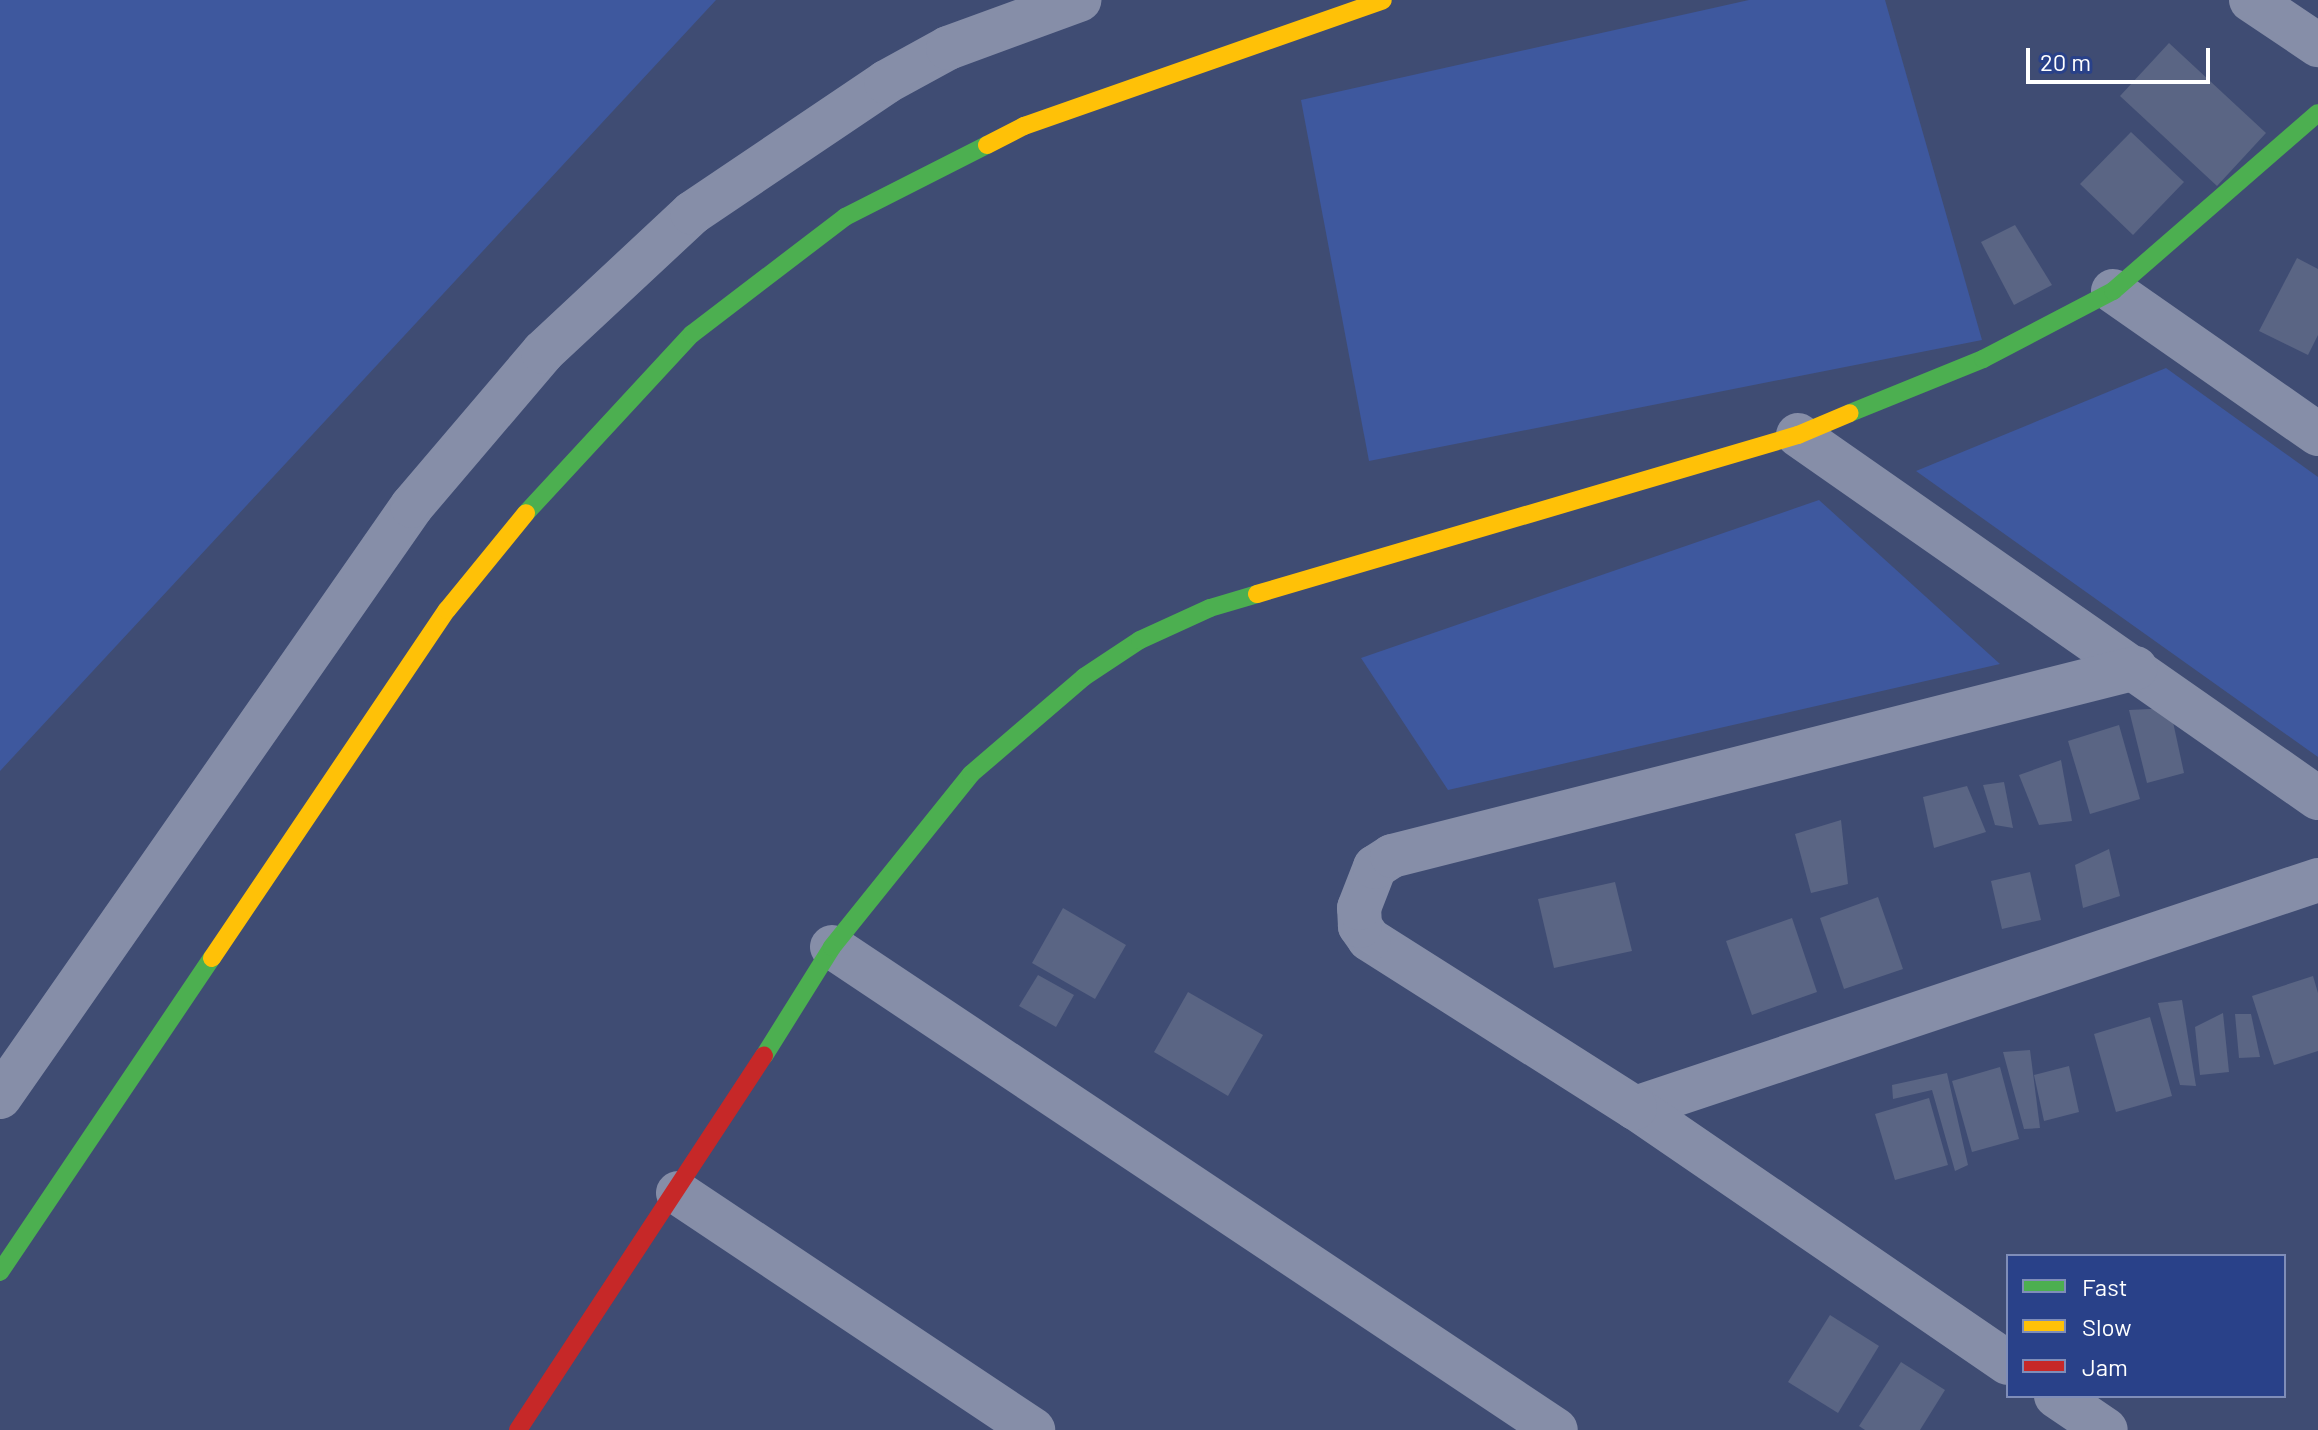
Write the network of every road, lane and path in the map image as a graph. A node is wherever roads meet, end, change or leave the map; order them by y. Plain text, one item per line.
1 (1079, 0) edge
2 (1383, 0) edge
3 (2251, 0) edge
4 (2304, 25) edge
5 (2318, 113) edge
6 (2113, 291) junction
7 (2318, 434) edge
8 (1798, 435) junction
9 (2136, 668) junction
10 (2318, 798) edge
11 (2318, 880) edge
12 (832, 947) junction
13 (0, 1097) edge
14 (1635, 1108) junction
15 (678, 1193) junction
16 (0, 1272) edge
17 (2006, 1362) edge
18 (2059, 1398) edge
19 (518, 1430) edge
20 (1033, 1430) edge
21 (1556, 1430) edge
22 (2106, 1430) edge

1 - 13 street
2 - 16 street
3 - 4 street
5 - 6 street
6 - 7 street
6 - 8 street
8 - 9 street
8 - 12 street
9 - 10 street
9 - 14 street
11 - 14 street
12 - 15 street
12 - 21 street
14 - 17 street
15 - 19 street
15 - 20 street
18 - 22 street

